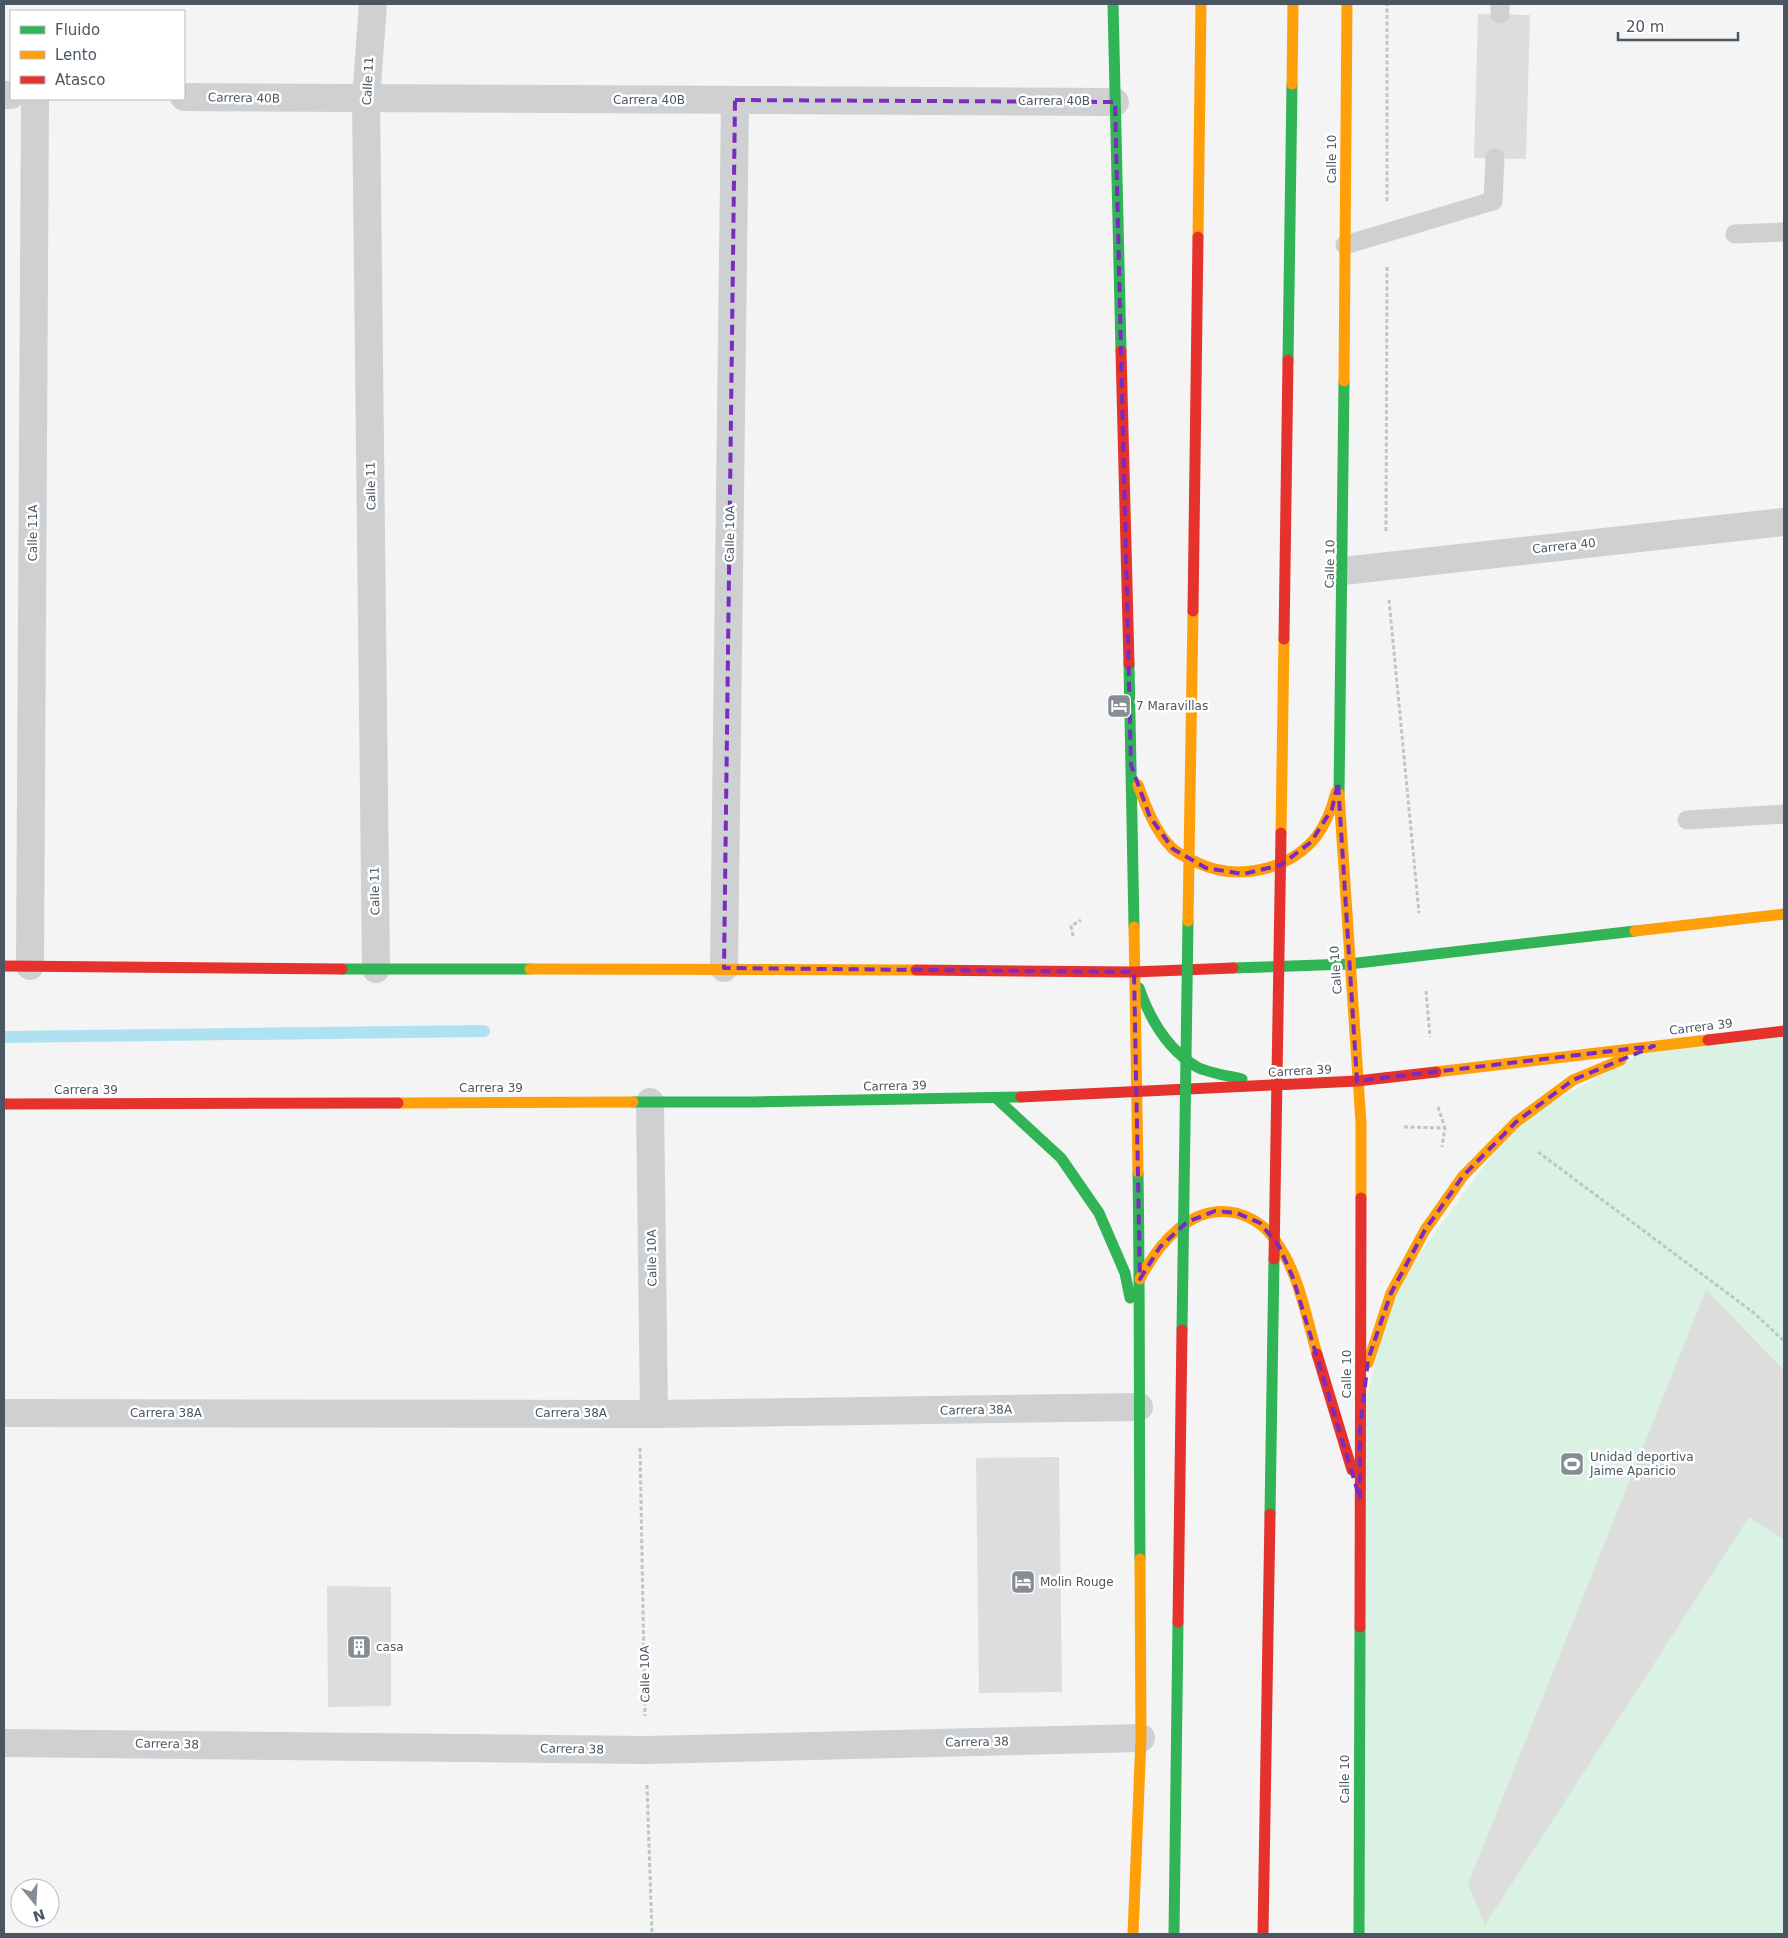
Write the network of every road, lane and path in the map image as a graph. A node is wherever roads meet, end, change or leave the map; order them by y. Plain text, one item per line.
1 (373, 4) edge
2 (1113, 4) edge
3 (1201, 4) edge
4 (1293, 4) edge
5 (1347, 4) edge
6 (1387, 4) edge
7 (185, 97) edge
8 (366, 99) junction
9 (35, 100) edge
10 (735, 100) junction
11 (1115, 102) junction
12 (1495, 158) dead end
13 (1387, 232) junction
14 (1784, 232) edge
15 (1735, 234) dead end
16 (1345, 245) junction
17 (1784, 522) edge
18 (1385, 566) junction
19 (1344, 571) junction
20 (1131, 765) junction
21 (1338, 782) junction
22 (1784, 814) edge
23 (1687, 820) dead end
24 (1419, 913) dead end
25 (1784, 914) edge
26 (1081, 920) dead end
27 (1074, 938) dead end
28 (1349, 964) junction
29 (17, 966) edge
30 (724, 968) junction
31 (376, 969) junction
32 (1134, 972) junction
33 (1426, 986) dead end
34 (1784, 1031) edge
35 (1430, 1040) dead end
36 (1654, 1046) junction
37 (1357, 1081) junction
38 (1271, 1086) junction
39 (1136, 1092) junction
40 (996, 1098) junction
41 (650, 1102) junction
42 (4, 1104) edge
43 (1437, 1105) dead end
44 (1404, 1127) dead end
45 (1445, 1128) junction
46 (1538, 1152) dead end
47 (1441, 1155) dead end
48 (1140, 1279) junction
49 (1138, 1336) junction
50 (1784, 1341) edge
51 (1139, 1408) junction
52 (4, 1413) edge
53 (647, 1414) junction
54 (1360, 1429) junction
55 (1360, 1499) junction
56 (1141, 1738) junction
57 (4, 1742) edge
58 (646, 1750) junction
59 (652, 1934) edge
60 (1133, 1934) edge
61 (1174, 1934) edge
62 (1263, 1934) edge
63 (1359, 1934) edge

1 - 8 street, Calle 11
2 - 11 main road
3 - 61 main road, bridge
4 - 62 main road, bridge
5 - 16 main road, Calle 10
6 - 13 path
7 - 8 street, Carrera 40B
8 - 10 street, Carrera 40B
8 - 31 street, Calle 11
9 - 29 street, Calle 11A
10 - 11 street, Carrera 40B
10 - 30 street, Calle 10A
11 - 20 main road
12 - 13 lane
13 - 16 lane
13 - 18 path
14 - 15 lane
16 - 19 main road, Calle 10
17 - 18 street, Carrera 40
18 - 19 street, Carrera 40
18 - 24 path
19 - 21 main road, Calle 10
20 - 21 main road
20 - 32 main road
21 - 28 main road, Calle 10
22 - 23 lane
25 - 28 main road
26 - 27 path
28 - 32 main road
28 - 37 main road, Calle 10
29 - 31 main road
30 - 31 main road
30 - 32 main road
32 - 38 main road
32 - 39 main road
33 - 35 path
34 - 36 main road, Carrera 39
36 - 37 main road, Carrera 39
36 - 54 main road
37 - 38 main road, Carrera 39
37 - 54 main road, Calle 10
38 - 39 main road, Carrera 39
39 - 40 main road, Carrera 39
39 - 48 main road
40 - 41 main road, Carrera 39
40 - 49 main road
41 - 42 main road, Carrera 39
41 - 53 street, Calle 10A
43 - 45 path
44 - 45 path
45 - 47 path
46 - 50 path
48 - 49 main road
48 - 55 main road
49 - 51 main road
51 - 53 street, Carrera 38A
51 - 56 main road
52 - 53 street, Carrera 38A
53 - 58 path, Calle 10A
54 - 55 main road, Calle 10
55 - 63 main road, Calle 10
56 - 58 street, Carrera 38
56 - 60 main road
57 - 58 street, Carrera 38
58 - 59 path, Calle 10A

